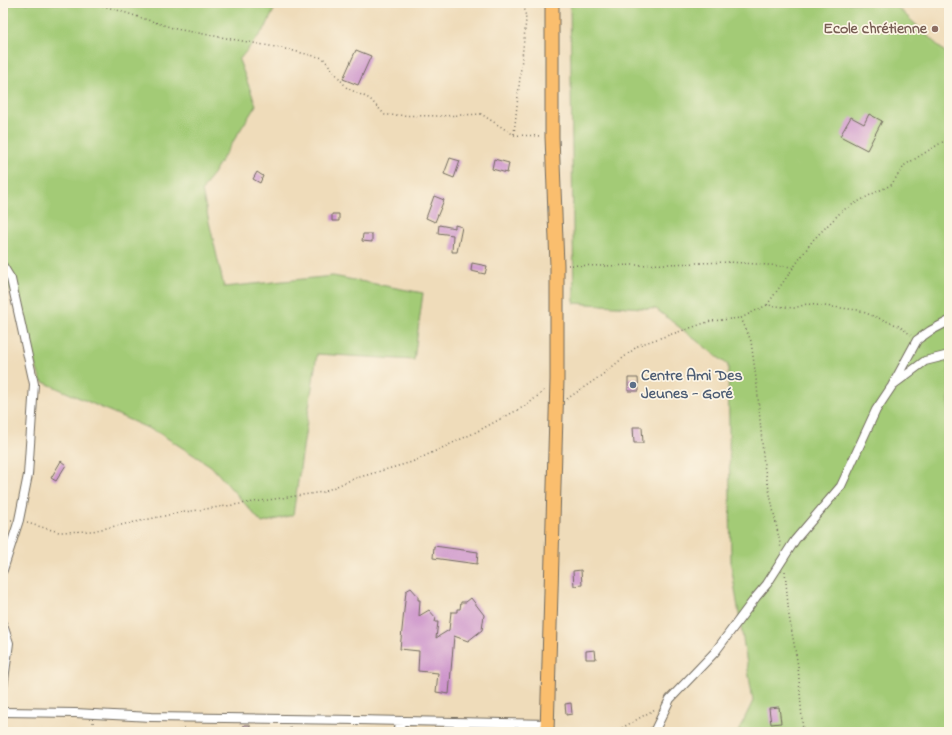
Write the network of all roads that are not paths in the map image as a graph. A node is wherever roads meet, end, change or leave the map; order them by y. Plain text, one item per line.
1 (552, 3) edge
2 (3, 266) edge
3 (949, 321) edge
4 (949, 355) edge
5 (892, 386) junction
6 (3, 570) edge
7 (3, 626) edge
8 (3, 687) edge
9 (3, 712) edge
10 (402, 720) junction
11 (548, 728) edge
12 (397, 732) edge
13 (654, 732) edge

1 - 11 main road
2 - 6 street
3 - 5 street
4 - 5 street
5 - 13 street
7 - 8 street
9 - 10 street
10 - 11 street
10 - 12 street

